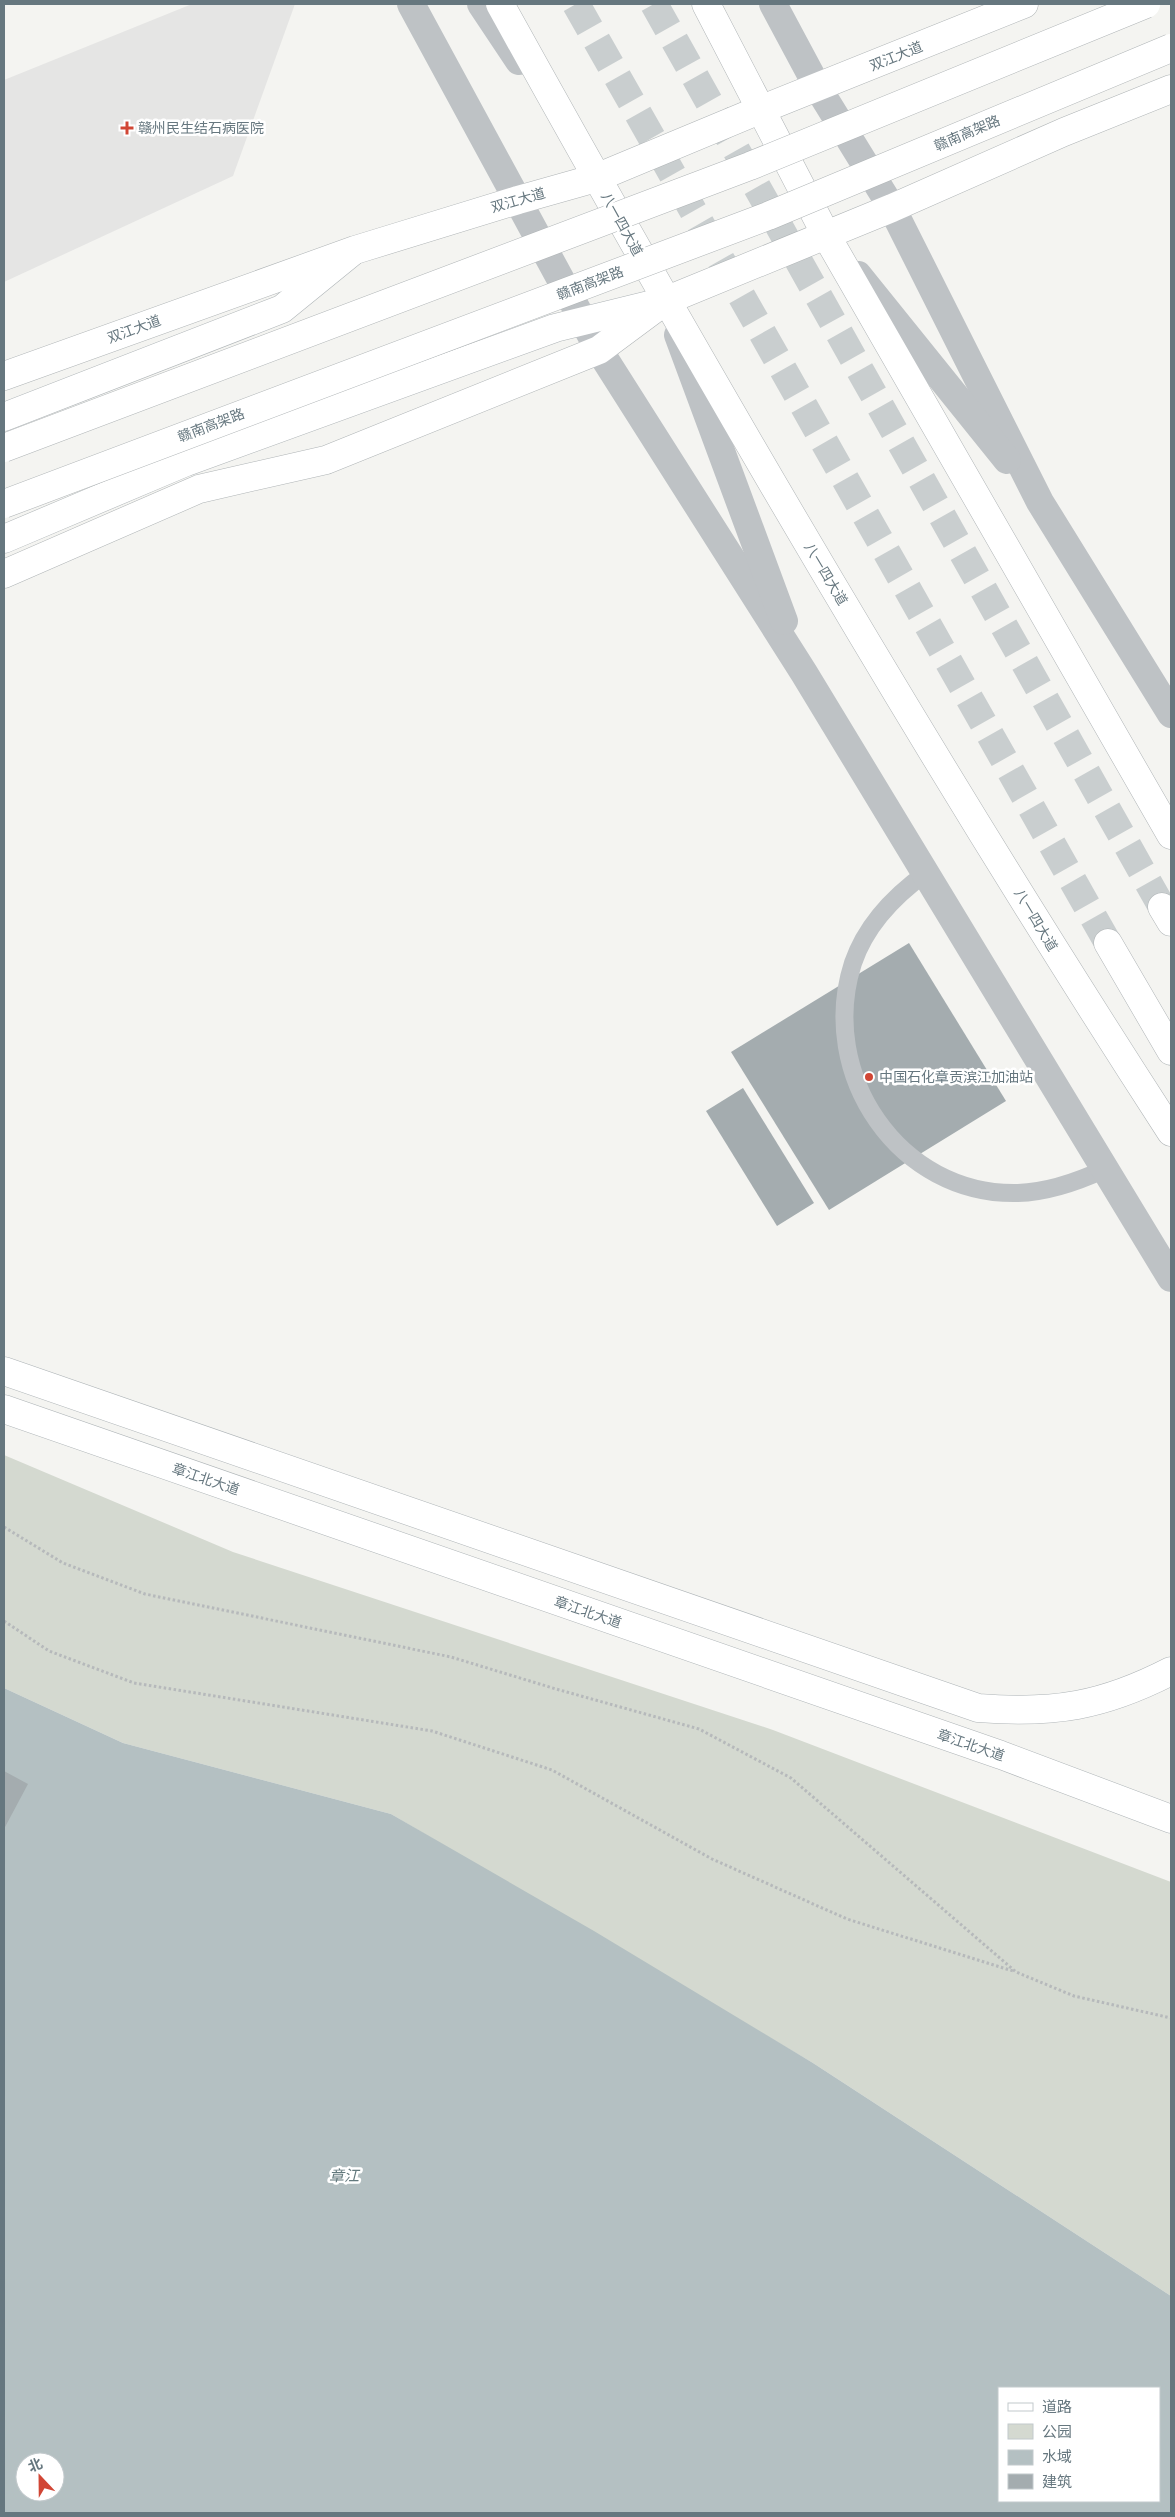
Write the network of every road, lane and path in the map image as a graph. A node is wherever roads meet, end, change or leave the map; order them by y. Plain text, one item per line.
1 (411, 4) edge
2 (482, 4) edge
3 (500, 4) edge
4 (706, 4) edge
5 (718, 4) edge
6 (773, 4) edge
7 (1024, 4) edge
8 (1146, 4) edge
9 (1171, 48) edge
10 (818, 88) junction
11 (1171, 89) edge
12 (762, 109) junction
13 (596, 178) junction
14 (518, 200) junction
15 (892, 208) junction
16 (826, 235) junction
17 (355, 250) junction
18 (665, 301) junction
19 (583, 321) junction
20 (599, 350) junction
21 (4, 376) edge
22 (4, 417) edge
23 (4, 448) edge
24 (1040, 502) junction
25 (4, 504) edge
26 (4, 539) edge
27 (4, 574) edge
28 (804, 673) junction
29 (1171, 714) edge
30 (1171, 835) edge
31 (926, 873) junction
32 (1108, 942) tunnel mouth
33 (1171, 1051) edge
34 (1171, 1132) edge
35 (1105, 1169) junction
36 (1171, 1278) edge
37 (4, 1371) edge
38 (4, 1409) edge
39 (4, 1527) edge
40 (4, 1621) edge
41 (1171, 1671) edge
42 (1171, 1819) edge
43 (1016, 1972) junction
44 (1171, 2018) edge

1 - 14 street
2 - 13 street
3 - 13 main road, 八一四大道
4 - 12 main road
5 - 12 street
6 - 10 street
7 - 10 main road, 双江大道
8 - 23 main road, bridge
9 - 25 main road, 赣南高架路, bridge
10 - 12 main road, 双江大道
10 - 15 street
11 - 15 main road
12 - 13 main road, 双江大道
12 - 16 main road
13 - 14 main road, 双江大道
13 - 18 main road, 八一四大道
14 - 17 main road, 双江大道
14 - 19 street
15 - 16 main road
15 - 24 street
16 - 18 main road
16 - 24 street
16 - 30 main road
17 - 21 main road, 双江大道
17 - 22 main road
18 - 19 main road
18 - 20 main road
18 - 28 street
18 - 34 main road, 八一四大道
19 - 20 street
19 - 26 main road
20 - 27 main road
20 - 28 street
24 - 29 street
28 - 31 street
31 - 35 street
31 - 35 lane
32 - 33 main road
35 - 36 street
37 - 41 main road
38 - 42 main road, 章江北大道
39 - 43 path
40 - 43 path
43 - 44 path

